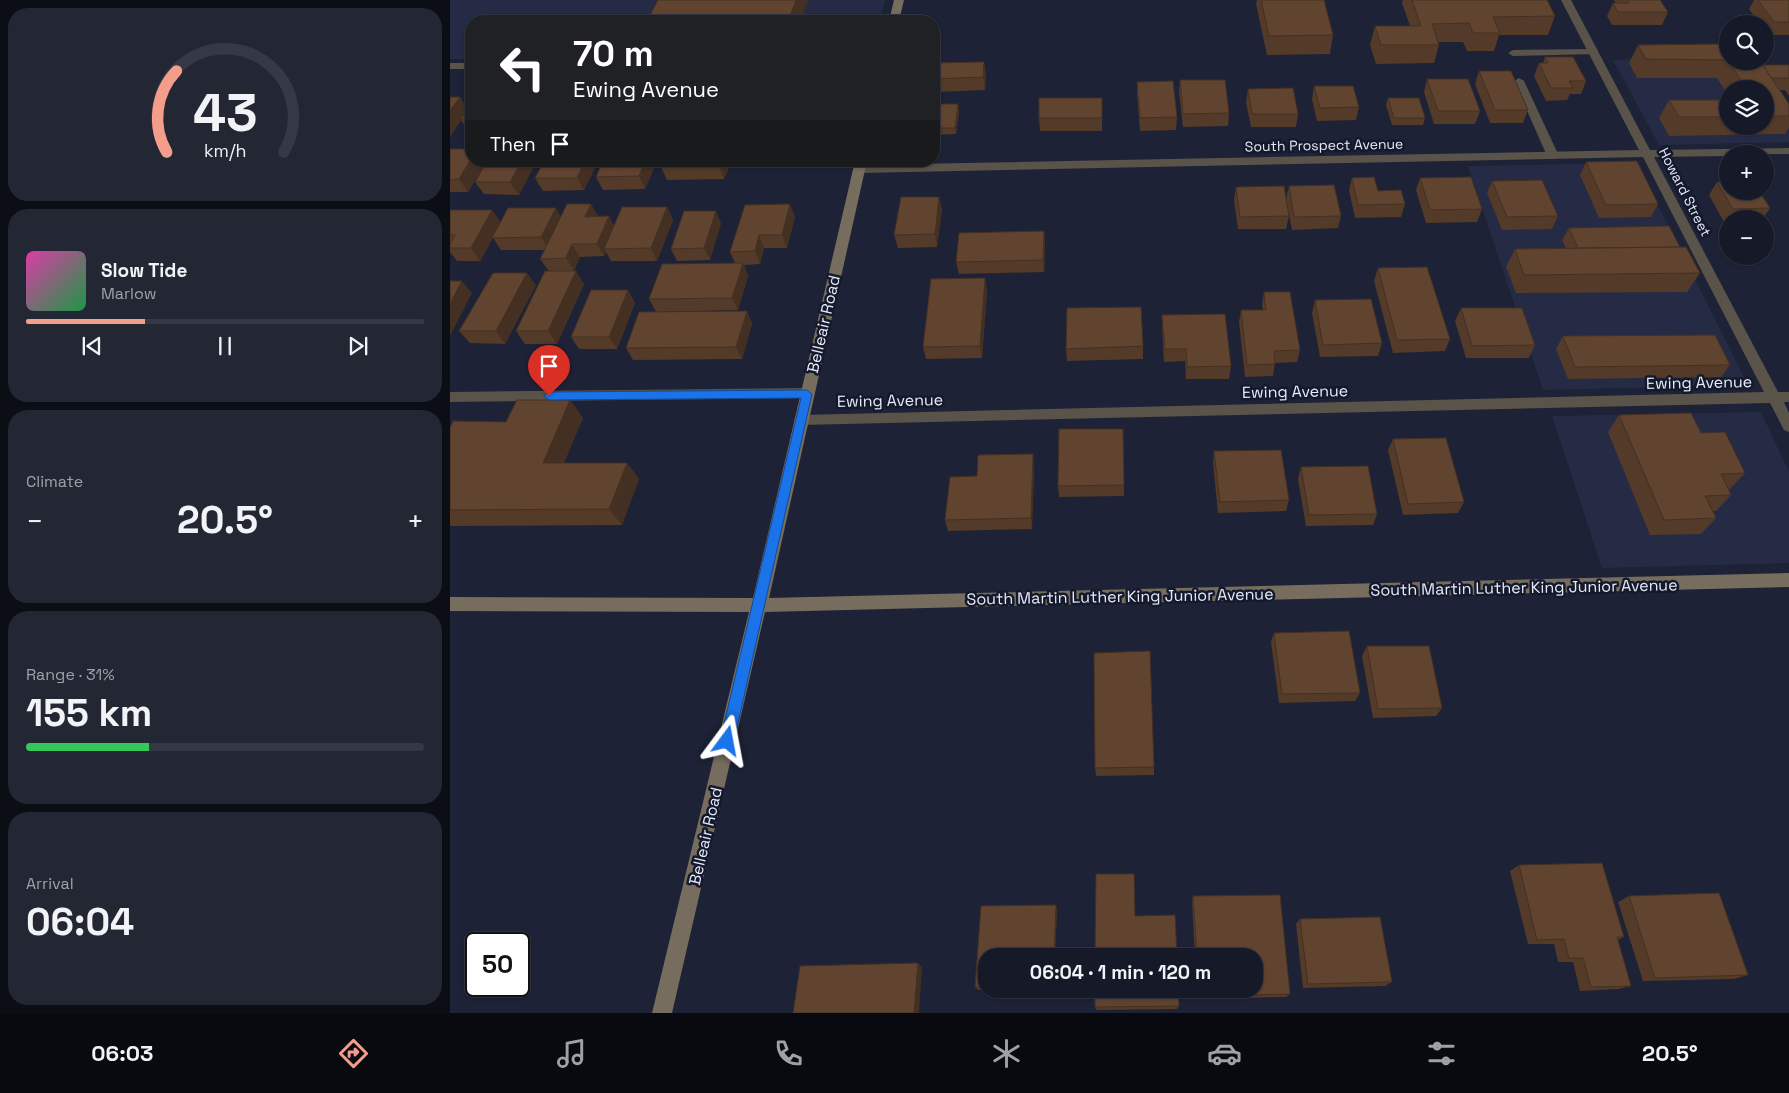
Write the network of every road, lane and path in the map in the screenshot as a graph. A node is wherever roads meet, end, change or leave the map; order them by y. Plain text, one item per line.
1 (899, 0) edge
2 (1566, 0) edge
3 (895, 15) edge
4 (1594, 52) junction
5 (1512, 53) dead end
6 (450, 66) edge
7 (465, 66) edge
8 (1519, 81) dead end
9 (1789, 151) edge
10 (1648, 154) junction
11 (1553, 156) junction
12 (940, 164) edge
13 (860, 167) edge
14 (807, 394) junction
15 (450, 397) edge
16 (1774, 398) junction
17 (1789, 398) edge
18 (801, 420) junction
19 (1789, 426) edge
20 (1789, 580) edge
21 (450, 604) edge
22 (759, 605) junction
23 (662, 1013) edge

1 - 3 street
2 - 4 street, Howard Street
4 - 5 street
4 - 10 street, Howard Street
6 - 7 street
8 - 11 street
9 - 10 street, South Prospect Avenue
10 - 11 street, South Prospect Avenue
10 - 16 street, Howard Street
11 - 12 street, South Prospect Avenue
13 - 14 street, Belleair Road
14 - 15 street
14 - 18 street, Belleair Road
16 - 17 street, Ewing Avenue
16 - 18 street, Ewing Avenue
16 - 19 street, Howard Street
18 - 22 street, Belleair Road
20 - 22 street, South Martin Luther King Junior Avenue
21 - 22 street, South Martin Luther King Junior Avenue
22 - 23 street, Belleair Road

